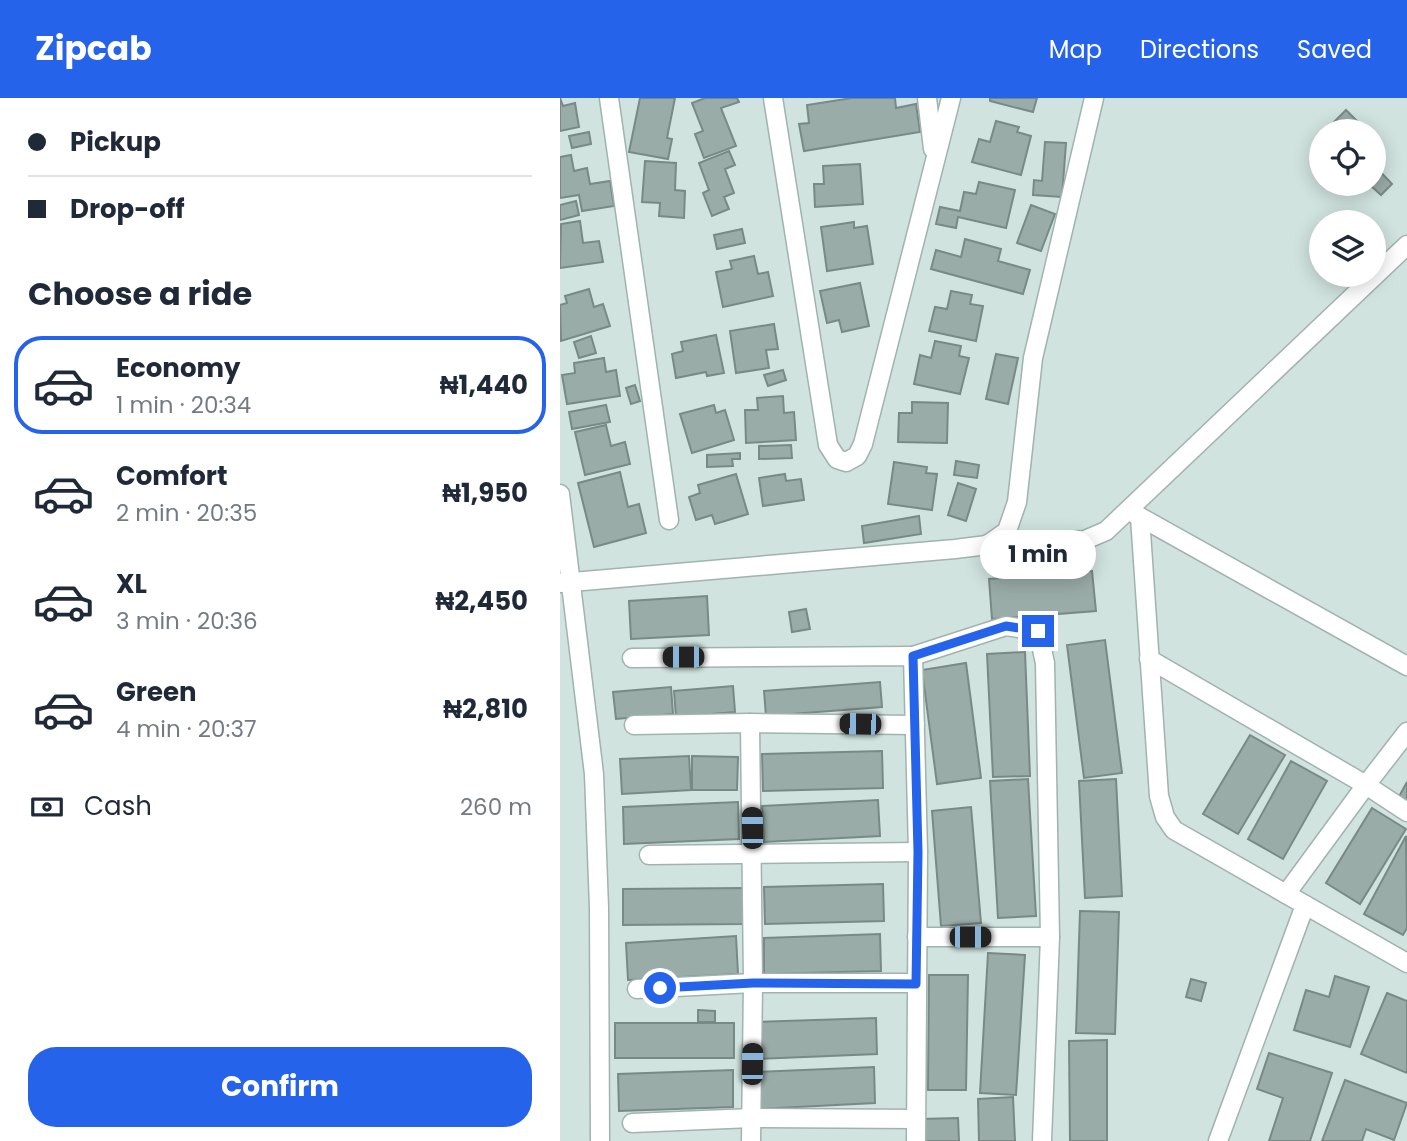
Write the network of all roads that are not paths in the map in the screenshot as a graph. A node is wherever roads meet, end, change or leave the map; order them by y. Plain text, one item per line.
1 (609, 98) edge
2 (773, 98) edge
3 (927, 98) edge
4 (951, 98) edge
5 (1094, 98) edge
6 (934, 160) junction
7 (1407, 245) edge
8 (560, 495) edge
9 (1135, 514) junction
10 (669, 520) dead end
11 (987, 545) junction
12 (566, 584) edge
13 (913, 656) junction
14 (632, 658) dead end
15 (1149, 659) junction
16 (1407, 666) edge
17 (750, 723) junction
18 (635, 725) dead end
19 (915, 726) junction
20 (1407, 732) edge
21 (1366, 785) junction
22 (1407, 812) edge
23 (918, 852) junction
24 (753, 854) junction
25 (649, 855) dead end
26 (1286, 894) junction
27 (1305, 905) junction
28 (917, 937) junction
29 (1050, 937) junction
30 (1407, 963) edge
31 (753, 983) junction
32 (916, 984) junction
33 (637, 989) dead end
34 (752, 1118) junction
35 (916, 1119) junction
36 (632, 1123) dead end
37 (600, 1141) edge
38 (751, 1141) edge
39 (916, 1141) edge
40 (1042, 1141) edge
41 (1217, 1141) edge

1 - 10 street
2 - 6 street
3 - 6 street
4 - 6 street
5 - 11 street
7 - 9 street
8 - 12 street
9 - 11 street
9 - 15 street
9 - 16 street
11 - 12 street
12 - 37 street
13 - 14 street
13 - 19 street
13 - 29 street
15 - 21 street
15 - 26 street
17 - 18 street
17 - 19 street
17 - 24 street
19 - 23 street
20 - 21 street
21 - 22 street
21 - 26 street
23 - 24 street
23 - 28 street
24 - 25 street
24 - 31 street
26 - 27 street
27 - 30 street
27 - 41 street
28 - 29 street
28 - 32 street
29 - 40 street
31 - 32 street
31 - 33 street
31 - 34 street
32 - 35 street
34 - 35 street
34 - 36 street
34 - 38 street
35 - 39 street

